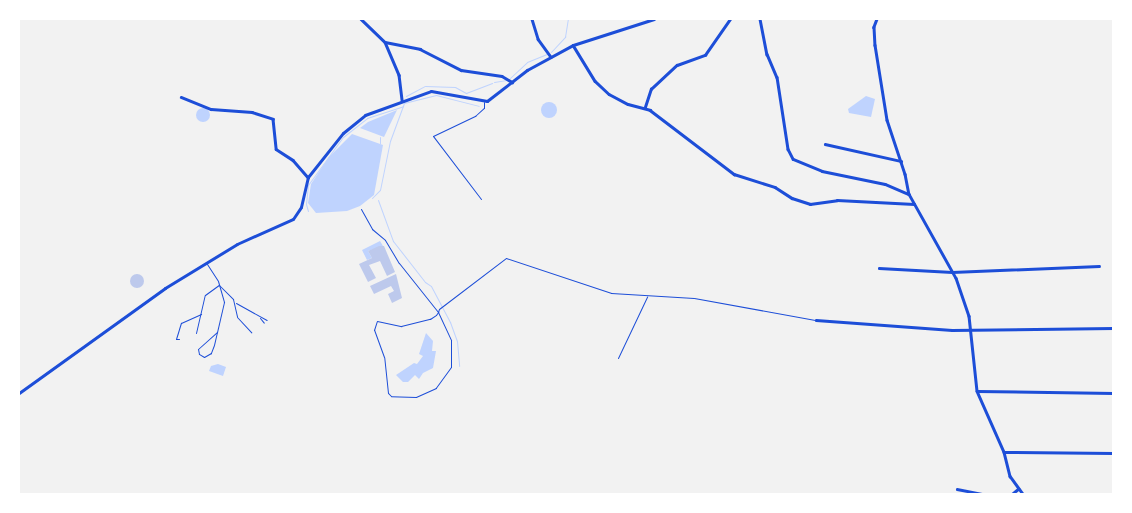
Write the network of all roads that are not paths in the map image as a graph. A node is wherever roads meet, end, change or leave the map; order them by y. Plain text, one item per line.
1 (249, 19) edge
2 (268, 19) edge
3 (361, 19) edge
4 (532, 19) edge
5 (654, 19) edge
6 (730, 19) edge
7 (760, 19) edge
8 (877, 19) edge
9 (385, 42) junction
10 (573, 45) junction
11 (551, 57) junction
12 (512, 82) junction
13 (181, 97) dead end
14 (402, 101) junction
15 (484, 102) junction
16 (645, 107) junction
17 (825, 144) dead end
18 (901, 161) junction
19 (308, 177) junction
20 (909, 194) junction
21 (481, 199) dead end
22 (914, 204) junction
23 (361, 209) dead end
24 (206, 263) junction
25 (1099, 266) dead end
26 (880, 268) dead end
27 (952, 272) junction
28 (219, 285) junction
29 (235, 303) junction
30 (438, 312) junction
31 (201, 314) junction
32 (260, 317) junction
33 (267, 320) dead end
34 (816, 320) joint
35 (264, 323) dead end
36 (1113, 328) edge
37 (970, 330) junction
38 (217, 332) junction
39 (251, 332) dead end
40 (196, 333) dead end
41 (179, 339) dead end
42 (977, 392) junction
43 (19, 393) edge
44 (1113, 393) edge
45 (1004, 452) junction
46 (1113, 453) edge
47 (957, 489) dead end
48 (1018, 489) junction
49 (982, 494) edge
50 (1012, 494) edge
51 (1023, 494) edge

1 - 2 street
3 - 9 street
4 - 11 street
5 - 10 street
6 - 16 street
7 - 20 street
8 - 18 street
9 - 12 street
9 - 14 street
10 - 11 street
10 - 16 street
11 - 12 street
12 - 15 street
13 - 19 street
14 - 15 street
14 - 19 street
15 - 21 lane
16 - 22 street
17 - 18 street
18 - 20 street
19 - 24 street
20 - 22 street
22 - 27 street
23 - 30 lane
24 - 28 lane
24 - 43 street
25 - 27 street
26 - 27 street
27 - 37 street
28 - 29 lane
28 - 31 lane
28 - 38 lane
29 - 32 lane
29 - 39 lane
30 - 30 lane
30 - 34 lane
31 - 40 lane
31 - 41 lane
32 - 33 lane
32 - 35 lane
34 - 37 street
36 - 37 street
37 - 42 street
38 - 38 lane
42 - 44 street
42 - 45 street
45 - 46 street
45 - 48 street
47 - 49 street
48 - 50 street
48 - 51 street

